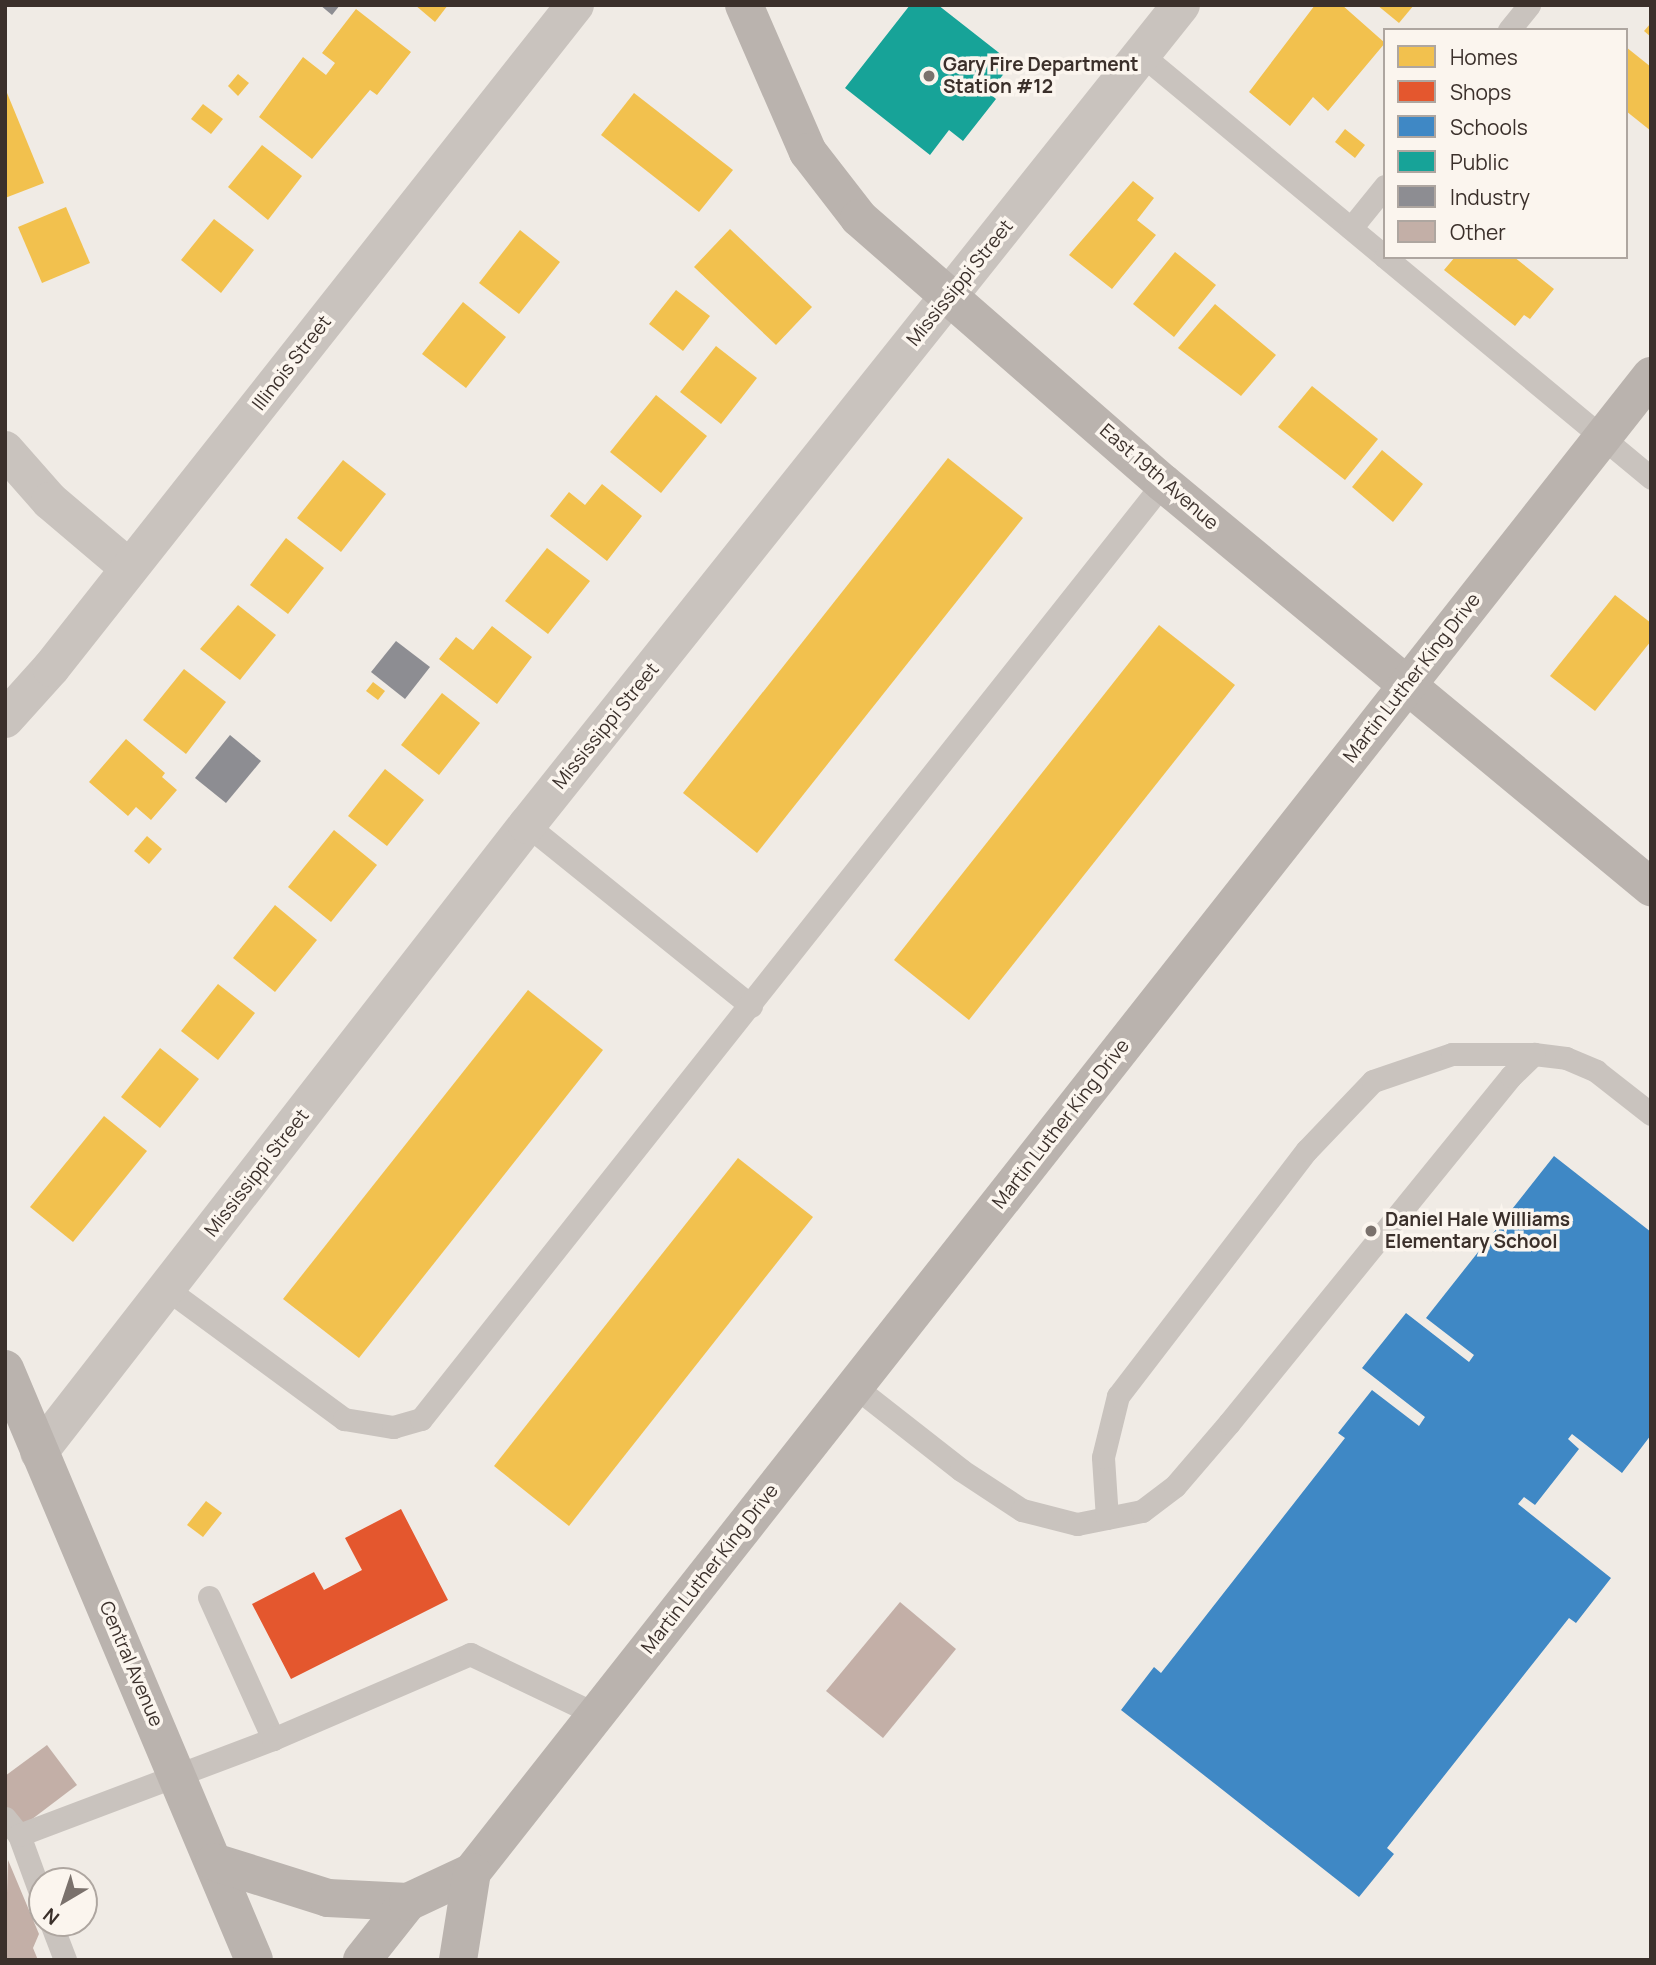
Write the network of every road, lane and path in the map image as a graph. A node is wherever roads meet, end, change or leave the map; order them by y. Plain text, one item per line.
1 (575, 5) edge
2 (744, 5) edge
3 (1181, 5) edge
4 (1529, 5) edge
5 (1511, 28) edge
6 (1142, 55) junction
7 (1383, 188) edge
8 (1351, 228) junction
9 (1383, 255) edge
10 (1387, 259) edge
11 (950, 297) junction
12 (1651, 376) edge
13 (1602, 437) junction
14 (5, 450) edge
15 (1651, 478) edge
16 (1163, 483) junction
17 (129, 568) junction
18 (1407, 684) junction
19 (5, 719) edge
20 (527, 825) junction
21 (1651, 887) edge
22 (751, 1006) junction
23 (1534, 1054) junction
24 (1651, 1114) edge
25 (167, 1289) junction
26 (5, 1369) edge
27 (854, 1386) junction
28 (39, 1452) junction
29 (1107, 1518) junction
30 (209, 1597) dead end
31 (596, 1714) junction
32 (273, 1739) junction
33 (179, 1775) junction
34 (12, 1826) edge
35 (214, 1862) junction
36 (29, 1867) edge
37 (472, 1872) junction
38 (408, 1902) junction
39 (56, 1937) edge
40 (65, 1960) edge
41 (254, 1960) edge
42 (362, 1960) edge
43 (458, 1960) edge

1 - 17 street, Illinois Street
2 - 11 main road, East 19th Avenue
3 - 6 street, Mississippi Street
4 - 5 lane
6 - 8 lane
6 - 11 street, Mississippi Street
7 - 8 lane
8 - 9 lane
10 - 13 lane
11 - 16 main road, East 19th Avenue
11 - 20 street, Mississippi Street
12 - 13 main road, Martin Luther King Drive
13 - 15 lane
13 - 18 main road, Martin Luther King Drive
14 - 17 street
16 - 18 main road, East 19th Avenue
16 - 22 lane
17 - 19 street, Illinois Street
18 - 21 main road, East 19th Avenue
18 - 27 main road, Martin Luther King Drive
20 - 22 lane
20 - 25 street, Mississippi Street
22 - 25 lane
23 - 24 lane
23 - 29 lane
23 - 29 lane
25 - 28 street, Mississippi Street
26 - 28 main road, Central Avenue
27 - 29 lane
27 - 31 main road, Martin Luther King Drive
28 - 33 main road, Central Avenue
30 - 32 lane
31 - 32 lane
31 - 37 main road, Martin Luther King Drive
32 - 33 lane
33 - 34 lane
33 - 35 main road, Central Avenue
34 - 36 lane
35 - 38 main road
35 - 41 main road, Central Avenue
37 - 38 main road, Martin Luther King Drive
37 - 43 main road, Martin Luther King Drive
38 - 42 main road, Martin Luther King Drive
39 - 40 lane

